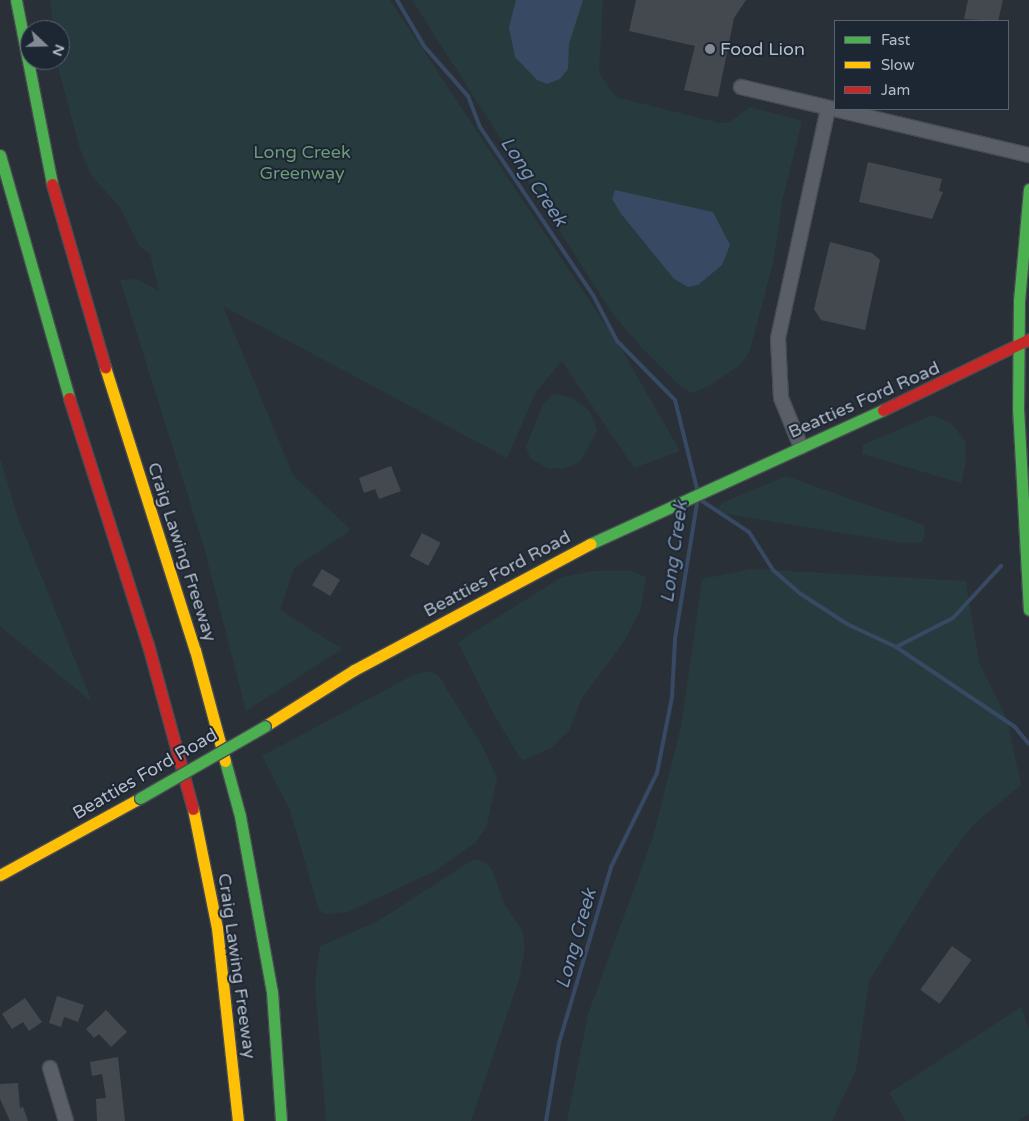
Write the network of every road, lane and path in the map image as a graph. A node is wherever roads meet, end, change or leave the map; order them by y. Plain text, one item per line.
1 (16, 0) edge
2 (741, 88) dead end
3 (828, 108) junction
4 (834, 109) edge
5 (837, 110) edge
6 (0, 155) edge
7 (1029, 155) edge
8 (1029, 189) edge
9 (1029, 339) edge
10 (1018, 346) junction
11 (802, 448) junction
12 (1029, 610) edge
13 (0, 876) edge
14 (50, 1068) dead end
15 (66, 1121) edge
16 (238, 1121) edge
17 (281, 1121) edge

1 - 17 main road, Craig Lawing Freeway
2 - 3 street
3 - 4 street
3 - 11 street
5 - 7 street
6 - 16 main road, Craig Lawing Freeway
8 - 10 main road
9 - 10 main road, Beatties Ford Road
10 - 11 main road, Beatties Ford Road
10 - 12 main road
11 - 13 main road, Beatties Ford Road, bridge
14 - 15 street

